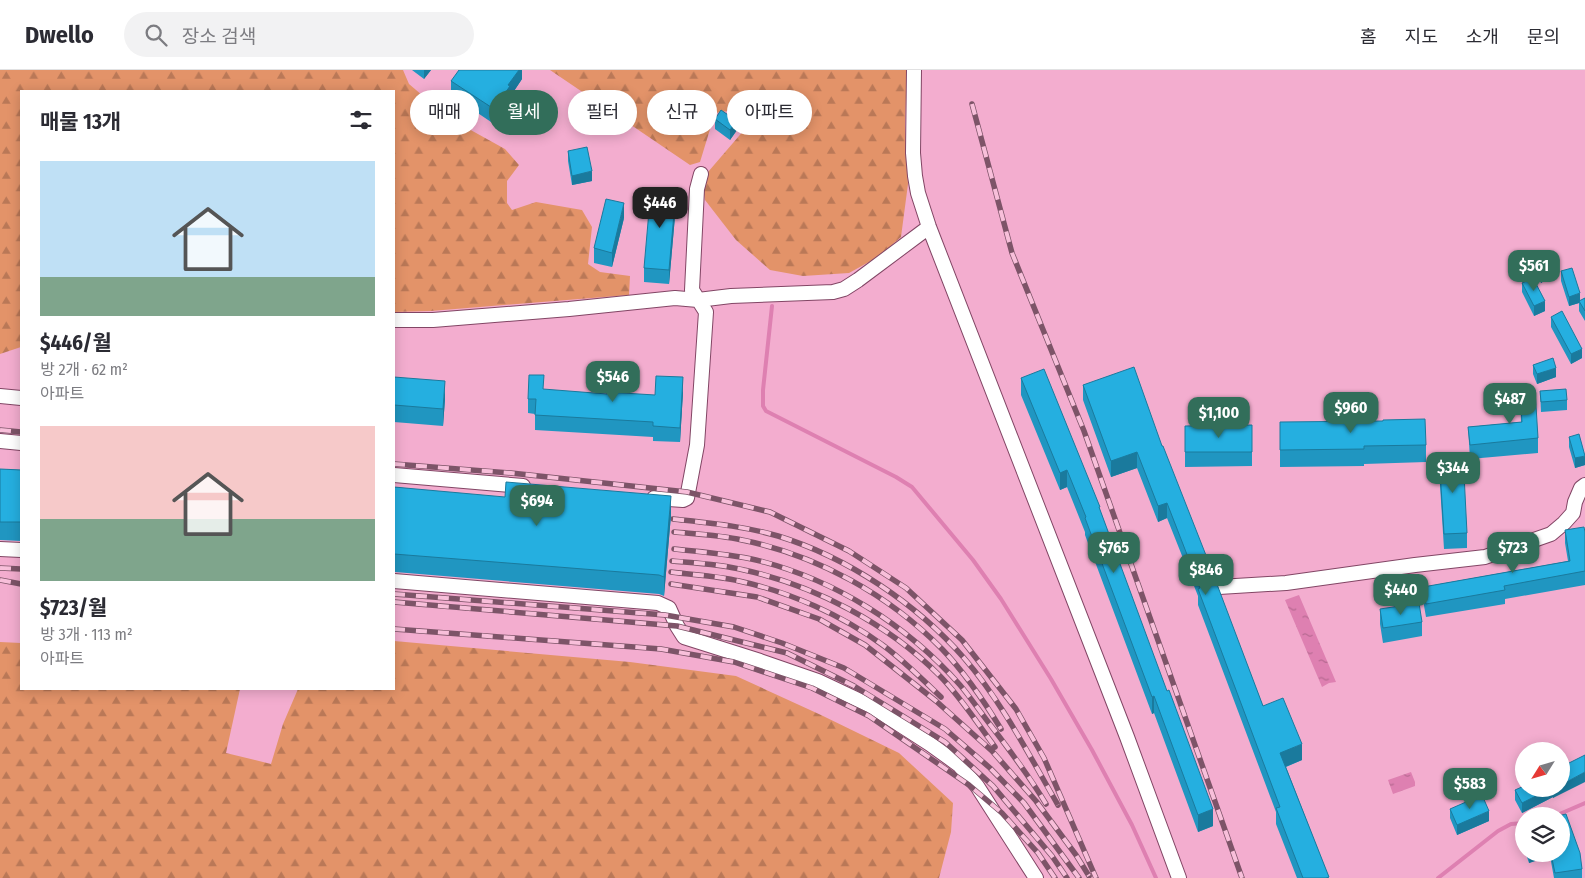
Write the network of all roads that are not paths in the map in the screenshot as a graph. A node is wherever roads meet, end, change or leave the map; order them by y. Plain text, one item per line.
1 (914, 70) edge
2 (701, 174) dead end
3 (929, 226) junction
4 (698, 300) junction
5 (395, 320) edge
6 (0, 396) edge
7 (20, 398) edge
8 (0, 441) edge
9 (20, 443) edge
10 (395, 475) edge
11 (1585, 485) edge
12 (539, 488) edge
13 (636, 496) edge
14 (0, 548) edge
15 (20, 550) edge
16 (395, 581) edge
17 (1220, 587) edge
18 (1036, 878) edge
19 (1179, 878) edge

1 - 3 street
2 - 4 street
3 - 4 street
3 - 19 street
4 - 5 street
4 - 13 street
6 - 7 street
8 - 9 street
10 - 12 street
11 - 17 street
14 - 15 street
16 - 18 street

